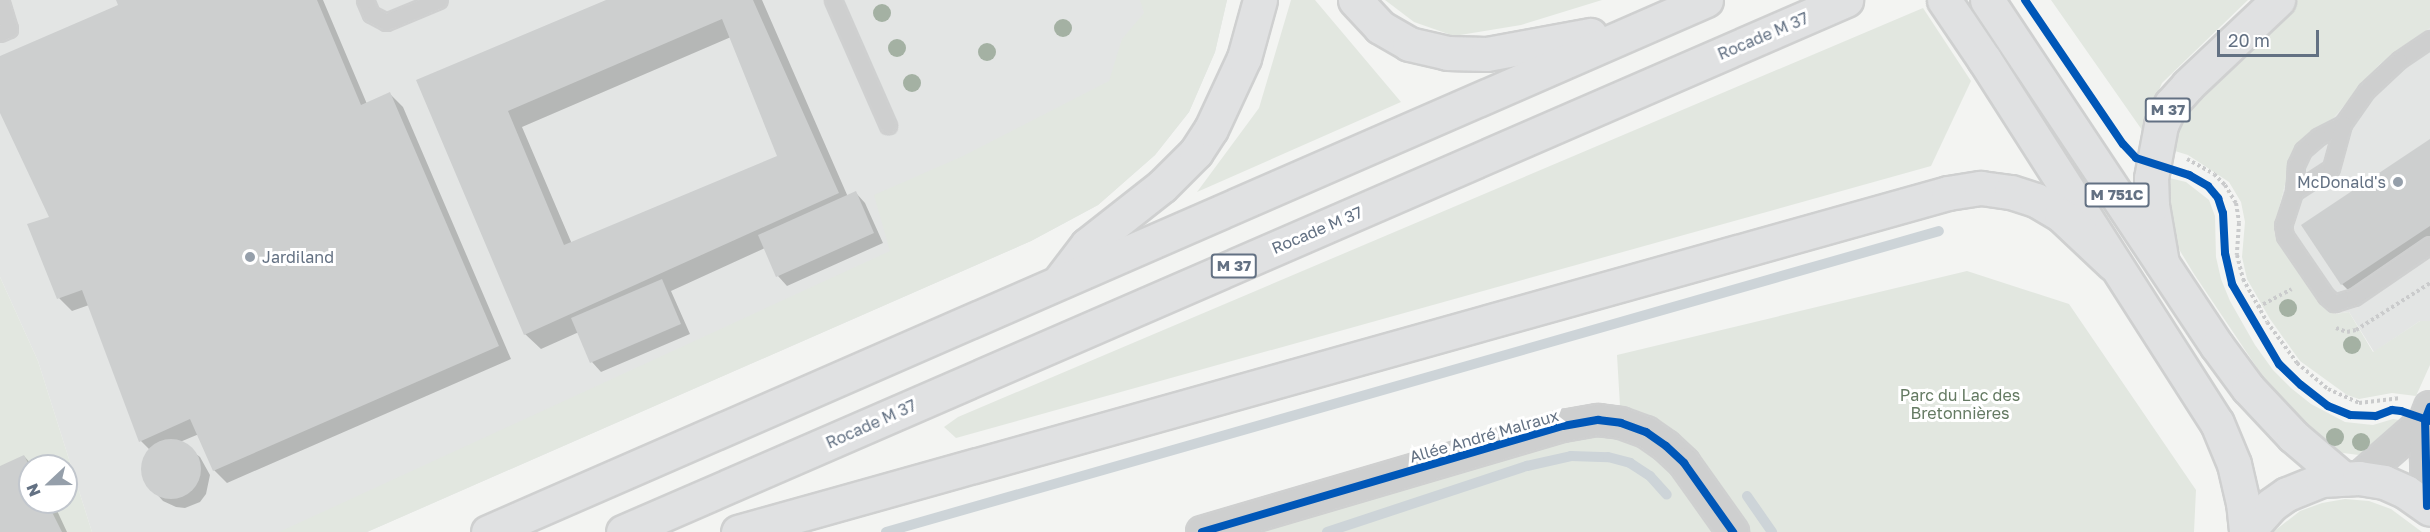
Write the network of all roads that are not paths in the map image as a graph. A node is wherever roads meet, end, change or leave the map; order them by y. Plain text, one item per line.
1 (0, 0) edge
2 (365, 0) edge
3 (439, 0) edge
4 (833, 0) edge
5 (1260, 0) edge
6 (1355, 0) edge
7 (1706, 0) edge
8 (1846, 0) edge
9 (1944, 0) edge
10 (1987, 0) edge
11 (2278, 0) edge
12 (1656, 21) junction
13 (0, 33) edge
14 (2430, 39) edge
15 (2343, 124) junction
16 (888, 125) dead end
17 (2294, 192) junction
18 (2430, 245) edge
19 (2162, 263) junction
20 (2113, 264) junction
21 (1058, 283) junction
22 (2428, 411) edge
23 (2350, 477) junction
24 (2429, 507) edge
25 (488, 532) edge
26 (623, 532) edge
27 (738, 532) edge
28 (1202, 532) edge
29 (1733, 532) edge
30 (2247, 532) edge

1 - 13 lane
2 - 3 lane
4 - 16 lane
5 - 21 main road
6 - 12 main road
7 - 12 main road
8 - 26 main road, Rocade M 37 / M 37
9 - 20 main road, M 751C
10 - 19 main road, M 751C
11 - 19 main road, M 37
12 - 21 main road
14 - 15 lane
15 - 17 lane
15 - 17 lane
17 - 18 lane
19 - 23 main road, M 751C
20 - 27 main road
20 - 30 main road, M 751C
21 - 25 main road
22 - 23 street
22 - 24 street
23 - 24 main road, M 751C
23 - 30 main road, M 751C
28 - 29 street, Allée André Malraux

